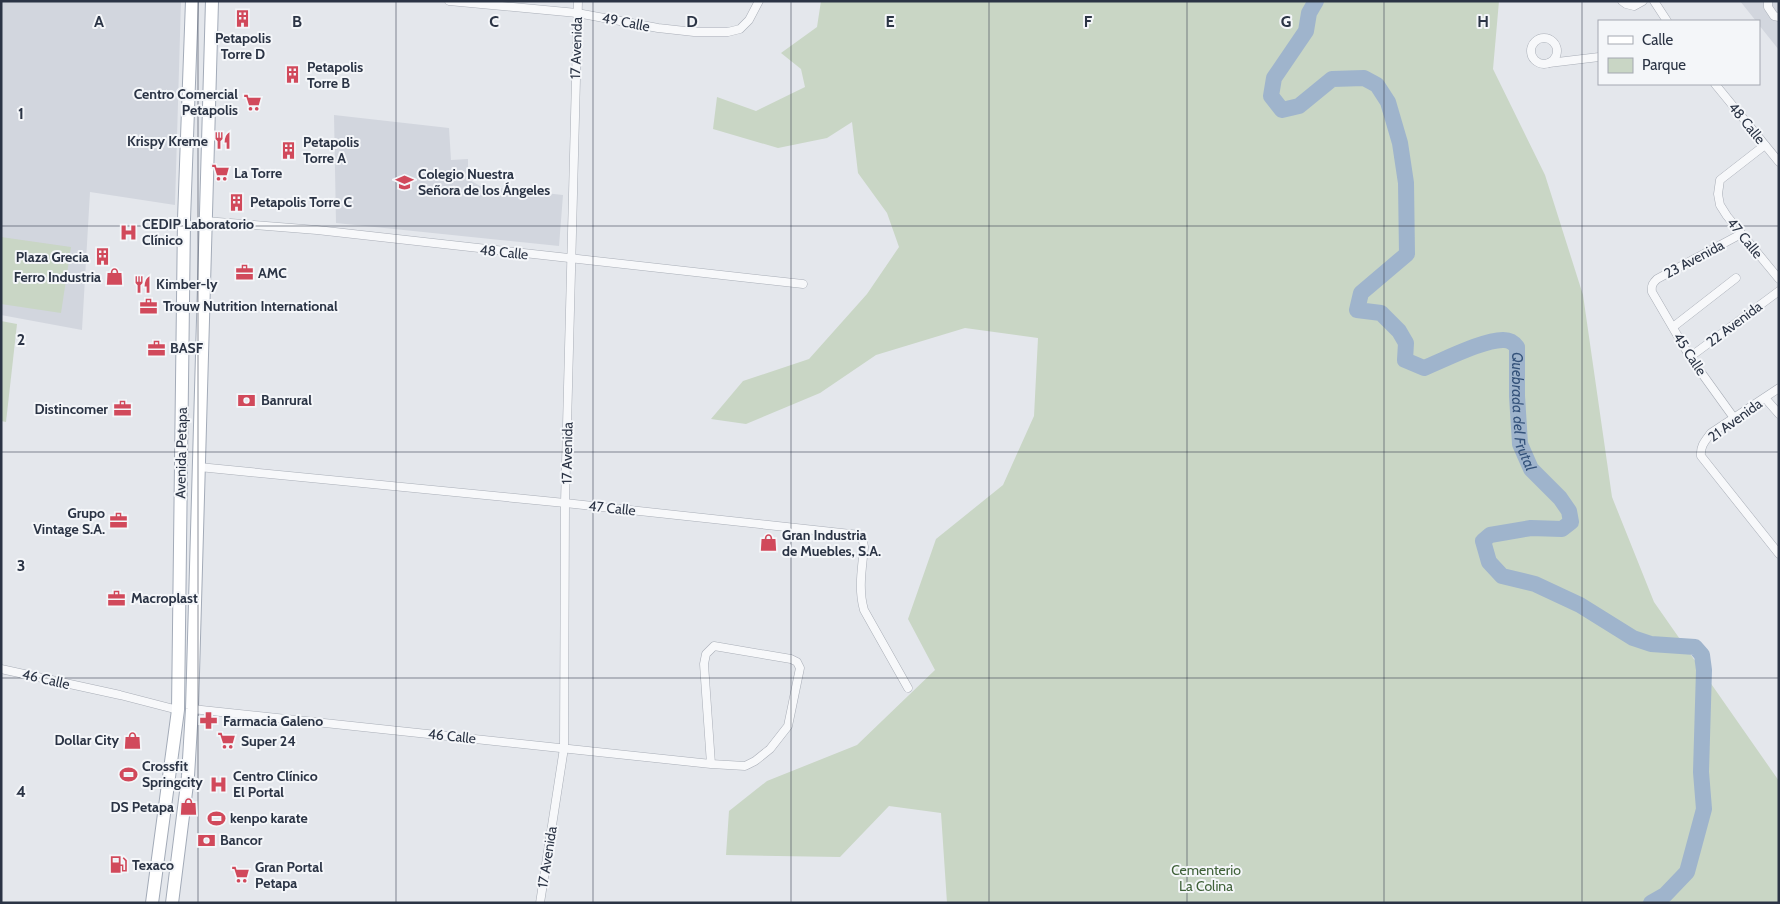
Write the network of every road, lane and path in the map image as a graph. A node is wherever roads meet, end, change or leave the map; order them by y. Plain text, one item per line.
1 (192, 1) edge
2 (212, 1) edge
3 (449, 1) edge
4 (578, 1) edge
5 (759, 1) edge
6 (1622, 1) edge
7 (1643, 1) edge
8 (1654, 1) edge
9 (1768, 1) edge
10 (577, 13) junction
11 (1776, 16) edge
12 (1666, 20) edge
13 (1598, 57) edge
14 (1549, 63) dead end
15 (1716, 85) edge
16 (1765, 145) junction
17 (1779, 162) edge
18 (184, 219) junction
19 (205, 221) junction
20 (1741, 234) junction
21 (571, 259) junction
22 (1736, 278) dead end
23 (1779, 279) edge
24 (803, 284) dead end
25 (1651, 287) joint
26 (1779, 291) edge
27 (1673, 327) junction
28 (1690, 357) junction
29 (1779, 388) edge
30 (1766, 398) junction
31 (1779, 414) edge
32 (1734, 418) junction
33 (199, 467) junction
34 (565, 503) junction
35 (1779, 554) edge
36 (1, 669) edge
37 (908, 688) dead end
38 (192, 709) junction
39 (178, 710) junction
40 (191, 730) junction
41 (564, 748) junction
42 (711, 764) junction
43 (152, 903) edge
44 (172, 903) edge
45 (540, 903) edge

1 - 18 main road, Avenida Petapa
2 - 19 main road, Avenida Petapa
3 - 10 street, 49 Calle
4 - 10 street, 17 Avenida
5 - 10 street, 49 Calle
6 - 7 street
8 - 12 street
9 - 11 street
10 - 21 street, 17 Avenida
13 - 14 street
15 - 16 street, 48 Calle
16 - 17 street, 48 Calle
16 - 20 street, 47 Calle
18 - 19 main road
18 - 39 main road, Avenida Petapa
19 - 21 street, 48 Calle
19 - 33 main road, Avenida Petapa
20 - 23 street, 47 Calle
20 - 25 street, 23 Avenida
21 - 24 street, 48 Calle
21 - 34 street, 17 Avenida
22 - 27 street
25 - 27 street, 45 Calle
26 - 28 street, 22 Avenida
27 - 28 street, 45 Calle
28 - 32 street, 45 Calle
29 - 30 street, 21 Avenida
30 - 31 street
30 - 32 street, 21 Avenida
32 - 35 street, 21 Avenida
33 - 34 street, 47 Calle
33 - 38 main road, Avenida Petapa
34 - 37 street, 47 Calle
34 - 41 street, 17 Avenida
36 - 39 street, 46 Calle
38 - 40 main road, Avenida Petapa
38 - 41 street, 46 Calle
39 - 40 main road
39 - 43 main road, Avenida Petapa
40 - 44 main road, Avenida Petapa
41 - 42 street, 46 Calle
41 - 45 street, 17 Avenida
42 - 42 street, 46 Calle

